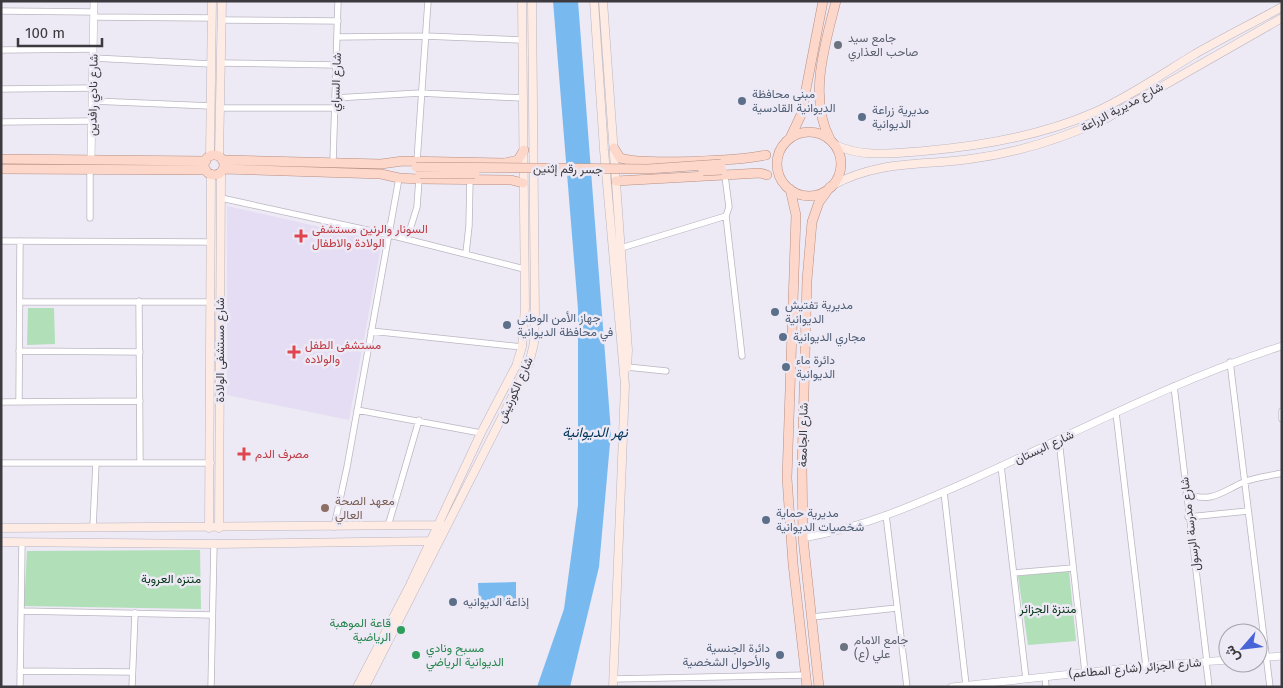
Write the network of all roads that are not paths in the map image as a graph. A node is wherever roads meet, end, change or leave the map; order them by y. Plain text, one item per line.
1 (94, 1) edge
2 (212, 1) edge
3 (222, 1) edge
4 (338, 1) edge
5 (428, 1) edge
6 (524, 1) edge
7 (594, 1) edge
8 (603, 1) edge
9 (823, 1) edge
10 (836, 1) edge
11 (532, 2) edge
12 (1282, 7) edge
13 (1, 11) edge
14 (94, 15) junction
15 (212, 18) junction
16 (1282, 18) edge
17 (222, 20) junction
18 (338, 21) junction
19 (425, 36) junction
20 (337, 37) junction
21 (522, 40) junction
22 (93, 48) junction
23 (1, 50) edge
24 (1196, 54) junction
25 (93, 58) junction
26 (221, 63) junction
27 (211, 64) junction
28 (1202, 64) junction
29 (336, 65) junction
30 (93, 88) junction
31 (1, 89) edge
32 (420, 93) junction
33 (336, 98) junction
34 (522, 98) junction
35 (93, 101) junction
36 (211, 106) junction
37 (220, 108) junction
38 (335, 108) junction
39 (93, 121) junction
40 (1, 122) edge
41 (791, 136) junction
42 (832, 142) junction
43 (783, 146) junction
44 (614, 148) junction
45 (524, 150) junction
46 (604, 150) junction
47 (766, 155) junction
48 (1, 159) edge
49 (92, 159) junction
50 (334, 162) junction
51 (215, 165) junction
52 (1, 169) edge
53 (90, 169) junction
54 (418, 170) junction
55 (722, 170) junction
56 (381, 174) junction
57 (399, 178) junction
58 (470, 178) junction
59 (611, 181) junction
60 (523, 183) junction
61 (832, 186) junction
62 (788, 188) junction
63 (221, 198) junction
64 (726, 216) junction
65 (90, 218) dead end
66 (390, 235) junction
67 (408, 239) junction
68 (1, 241) edge
69 (20, 241) junction
70 (210, 242) junction
71 (621, 248) junction
72 (466, 253) junction
73 (524, 269) junction
74 (139, 301) junction
75 (20, 302) junction
76 (211, 302) junction
77 (525, 320) junction
78 (535, 322) junction
79 (371, 331) junction
80 (1282, 346) edge
81 (522, 347) junction
82 (19, 351) junction
83 (140, 352) junction
84 (742, 356) dead end
85 (519, 358) junction
86 (211, 362) junction
87 (220, 362) junction
88 (1230, 362) junction
89 (529, 364) junction
90 (627, 367) junction
91 (666, 371) dead end
92 (625, 385) junction
93 (1174, 386) junction
94 (140, 401) junction
95 (1, 402) edge
96 (19, 402) junction
97 (357, 410) junction
98 (1282, 410) edge
99 (1116, 413) junction
100 (1282, 419) edge
101 (419, 420) junction
102 (481, 434) junction
103 (1059, 440) junction
104 (471, 455) junction
105 (482, 459) junction
106 (1, 463) edge
107 (140, 463) junction
108 (210, 463) junction
109 (96, 464) junction
110 (1001, 466) junction
111 (1282, 472) edge
112 (1245, 482) junction
113 (944, 492) junction
114 (1186, 494) junction
115 (788, 504) junction
116 (802, 504) junction
117 (1248, 512) junction
118 (886, 515) junction
119 (1188, 517) junction
120 (449, 524) junction
121 (439, 525) junction
122 (388, 526) junction
123 (93, 527) junction
124 (308, 527) junction
125 (334, 527) junction
126 (1, 528) edge
127 (113, 528) junction
128 (130, 528) junction
129 (209, 528) junction
130 (219, 528) junction
131 (803, 538) junction
132 (431, 541) junction
133 (440, 541) junction
134 (1, 542) edge
135 (22, 542) junction
136 (110, 542) junction
137 (130, 542) junction
138 (309, 543) junction
139 (214, 544) junction
140 (793, 564) junction
141 (806, 564) junction
142 (1073, 568) junction
143 (1014, 572) junction
144 (897, 608) junction
145 (21, 611) junction
146 (135, 613) junction
147 (212, 615) junction
148 (812, 617) junction
149 (1259, 623) edge
150 (1282, 656) edge
151 (1268, 657) edge
152 (1218, 661) edge
153 (1206, 662) junction
154 (1146, 666) junction
155 (20, 672) junction
156 (132, 672) junction
157 (1085, 672) junction
158 (1266, 673) edge
159 (806, 675) junction
160 (1045, 676) junction
161 (1026, 679) junction
162 (613, 683) edge
163 (966, 685) junction
164 (20, 687) edge
165 (132, 687) edge
166 (211, 687) edge
167 (357, 687) edge
168 (365, 687) edge
169 (807, 687) edge
170 (819, 687) edge
171 (907, 687) edge
172 (952, 687) edge
173 (1046, 687) edge
174 (1209, 687) edge
175 (1270, 687) edge

1 - 14 street, شارع نادي رافدين
2 - 15 main road
3 - 17 main road
4 - 18 street, شارع السراي
5 - 19 street
6 - 11 main road
6 - 21 main road, شارع الكورنيش
7 - 46 main road
8 - 44 main road
9 - 41 main road
10 - 42 main road
11 - 78 main road, شارع الكورنيش
12 - 24 main road, شارع مديرية الزراعة
13 - 14 street
14 - 15 street
14 - 22 street, شارع نادي رافدين
15 - 27 main road
16 - 28 main road, شارع مديرية الزراعة
17 - 18 street
17 - 26 main road
18 - 20 street, شارع السراي
19 - 20 street
19 - 21 street
19 - 32 street
20 - 29 street, شارع السراي
21 - 34 main road, شارع الكورنيش
22 - 23 street
22 - 25 street, شارع نادي رافدين
24 - 28 main road
24 - 42 main road, شارع مديرية الزراعة
25 - 27 street
25 - 30 street, شارع نادي رافدين
26 - 29 street
26 - 37 main road
27 - 36 main road
28 - 61 main road, شارع مديرية الزراعة
29 - 33 street, شارع السراي
30 - 31 street
30 - 35 street, شارع نادي رافدين
32 - 33 street
32 - 34 street
32 - 54 street
33 - 38 street, شارع السراي
34 - 45 main road, شارع الكورنيش
35 - 36 street
35 - 39 street, شارع نادي رافدين
36 - 51 main road
37 - 38 street
37 - 51 main road
38 - 50 street, شارع السراي
39 - 40 street
39 - 49 street, شارع نادي رافدين
41 - 42 main road
41 - 43 main road
42 - 61 main road
43 - 47 main road
43 - 62 main road
44 - 46 main road
44 - 47 main road
44 - 59 main road
45 - 54 main road
45 - 60 main road, شارع الكورنيش
46 - 59 main road
47 - 55 main road
48 - 49 main road
49 - 51 main road
50 - 51 main road
50 - 54 main road
51 - 53 main road
51 - 56 main road
51 - 63 main road, شارع مستشفى الولادة
51 - 70 main road, شارع مستشفى الولادة
52 - 53 main road
53 - 65 street
54 - 55 main road, جسر رقم إثنين, bridge
54 - 56 main road
54 - 57 main road
54 - 58 main road
54 - 67 street
55 - 59 main road
55 - 62 main road
55 - 64 street
56 - 57 main road
57 - 66 street
58 - 60 main road
58 - 72 street
59 - 71 main road
59 - 92 main road
60 - 73 main road, شارع الكورنيش
61 - 62 main road
61 - 116 main road, شارع الجامعة
62 - 115 main road, شارع الجامعة
63 - 66 street
63 - 87 main road, شارع مستشفى الولادة
64 - 71 street
64 - 84 street
66 - 67 street
66 - 79 street
67 - 72 street
68 - 69 street
69 - 70 street
69 - 75 street
70 - 76 main road, شارع مستشفى الولادة
71 - 90 main road
72 - 73 street
73 - 77 main road, شارع الكورنيش
74 - 75 street
74 - 76 street
74 - 83 street
75 - 82 street
76 - 86 main road, شارع مستشفى الولادة
77 - 78 main road
77 - 81 main road, شارع الكورنيش
78 - 89 main road, شارع الكورنيش
79 - 81 street
79 - 97 street
80 - 88 street, شارع البستان
81 - 85 main road, شارع الكورنيش
82 - 83 street
82 - 96 street
83 - 94 street
85 - 89 main road
85 - 102 main road, شارع الكورنيش
86 - 87 main road
86 - 108 main road, شارع مستشفى الولادة
87 - 130 main road, شارع مستشفى الولادة
88 - 93 street, شارع البستان
88 - 112 street
89 - 105 main road, شارع الكورنيش
90 - 91 street
90 - 92 main road
92 - 162 main road
93 - 99 street, شارع البستان
93 - 114 street, شارع مدرسة الرسول
94 - 96 street
94 - 107 street
95 - 96 street
97 - 101 street
97 - 125 street
98 - 100 street
99 - 103 street, شارع البستان
99 - 154 street
101 - 102 street
101 - 122 street
102 - 104 main road, شارع الكورنيش
103 - 110 street, شارع البستان
103 - 142 street
104 - 105 main road
104 - 121 main road, شارع الكورنيش
105 - 120 main road, شارع الكورنيش
106 - 109 street
107 - 108 street
107 - 109 street
108 - 129 main road, شارع مستشفى الولادة
109 - 123 street
110 - 113 street, شارع البستان
110 - 143 street
111 - 112 street
112 - 114 street
112 - 117 street
113 - 118 street, شارع البستان
113 - 163 street
114 - 119 street, شارع مدرسة الرسول
115 - 116 main road
115 - 140 main road, شارع الجامعة
116 - 131 main road, شارع الجامعة
117 - 119 street
117 - 149 street
118 - 131 street, شارع البستان
118 - 144 street
119 - 153 street, شارع مدرسة الرسول
120 - 121 main road
120 - 133 main road, شارع الكورنيش
121 - 122 main road
121 - 132 main road, شارع الكورنيش
122 - 125 main road
123 - 126 main road
123 - 127 main road
124 - 125 main road
124 - 130 main road
124 - 138 main road
127 - 128 main road
127 - 136 main road
128 - 129 main road
128 - 137 main road
129 - 130 main road
131 - 141 main road, شارع الجامعة
132 - 133 main road
132 - 138 main road
132 - 167 main road, شارع الكورنيش
133 - 168 main road, شارع الكورنيش
134 - 135 main road
135 - 136 main road
135 - 145 street
136 - 137 main road
137 - 139 main road
138 - 139 main road
139 - 147 street
140 - 141 main road
140 - 159 main road, شارع الجامعة
141 - 148 main road, شارع الجامعة
142 - 143 street
142 - 157 street
143 - 161 street
144 - 148 street
144 - 171 street
145 - 146 street
145 - 155 street
146 - 147 street
146 - 156 street
147 - 166 street
148 - 170 main road, شارع الجامعة
150 - 151 street
152 - 153 street, شارع الجزائر (شارع المطاعم)
153 - 154 street, شارع الجزائر (شارع المطاعم)
153 - 174 street, شارع مدرسة الرسول
154 - 157 street, شارع الجزائر (شارع المطاعم)
155 - 156 street
155 - 164 street
156 - 165 street
157 - 160 street, شارع الجزائر (شارع المطاعم)
158 - 175 street
159 - 162 street
159 - 169 main road, شارع الجامعة
160 - 161 street, شارع الجزائر (شارع المطاعم)
160 - 173 street
161 - 163 street, شارع الجزائر (شارع المطاعم)
163 - 172 street, شارع الجزائر (شارع المطاعم)

